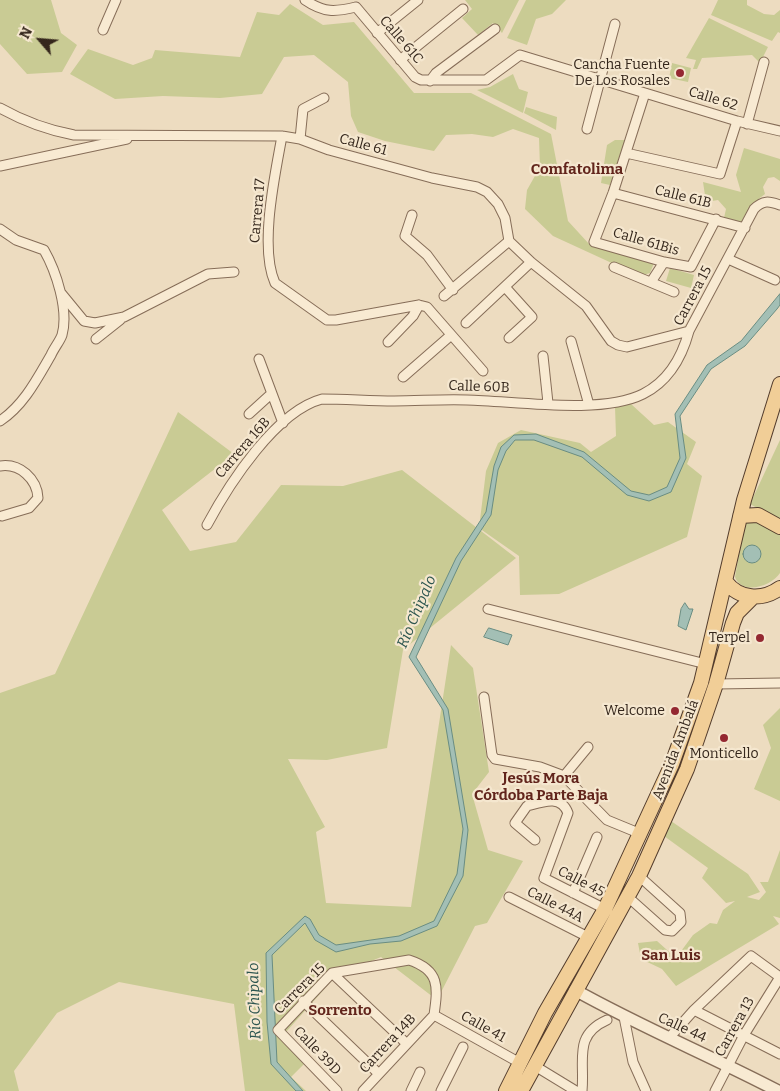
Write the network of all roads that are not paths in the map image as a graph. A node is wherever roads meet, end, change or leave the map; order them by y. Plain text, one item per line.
1 (116, 0) edge
2 (305, 0) edge
3 (418, 0) edge
4 (357, 4) edge
5 (463, 9) dead end
6 (615, 24) dead end
7 (495, 29) dead end
8 (103, 30) dead end
9 (377, 34) junction
10 (400, 60) junction
11 (764, 62) dead end
12 (430, 80) junction
13 (601, 80) junction
14 (645, 93) junction
15 (324, 98) dead end
16 (0, 108) edge
17 (736, 121) junction
18 (747, 124) junction
19 (587, 130) dead end
20 (780, 132) edge
21 (137, 136) junction
22 (282, 136) junction
23 (300, 139) junction
24 (626, 153) junction
25 (0, 166) edge
26 (614, 193) junction
27 (780, 205) edge
28 (412, 215) dead end
29 (716, 219) junction
30 (744, 228) junction
31 (0, 229) edge
32 (509, 240) junction
33 (728, 259) junction
34 (531, 262) junction
35 (664, 262) junction
36 (614, 267) dead end
37 (234, 272) dead end
38 (775, 280) dead end
39 (650, 282) junction
40 (505, 287) junction
41 (453, 290) junction
42 (60, 292) junction
43 (674, 292) dead end
44 (444, 296) dead end
45 (423, 306) junction
46 (124, 317) junction
47 (466, 323) dead end
48 (689, 331) junction
49 (450, 336) junction
50 (509, 338) dead end
51 (96, 339) dead end
52 (571, 341) dead end
53 (388, 342) dead end
54 (543, 356) dead end
55 (259, 359) dead end
56 (482, 372) dead end
57 (403, 377) dead end
58 (780, 384) edge
59 (271, 394) junction
60 (642, 394) joint
61 (313, 401) joint
62 (548, 403) junction
63 (589, 405) junction
64 (249, 414) dead end
65 (0, 421) edge
66 (283, 423) junction
67 (0, 466) edge
68 (2, 516) dead end
69 (740, 516) junction
70 (207, 524) dead end
71 (780, 527) edge
72 (726, 582) junction
73 (780, 588) edge
74 (753, 597) junction
75 (488, 609) dead end
76 (706, 664) junction
77 (780, 683) edge
78 (716, 684) junction
79 (484, 697) dead end
80 (588, 747) dead end
81 (564, 776) junction
82 (641, 834) junction
83 (597, 837) dead end
84 (535, 840) dead end
85 (639, 876) junction
86 (573, 893) junction
87 (509, 897) dead end
88 (628, 897) junction
89 (605, 909) junction
90 (588, 937) junction
91 (332, 972) junction
92 (780, 977) edge
93 (575, 990) junction
94 (303, 1001) junction
95 (694, 1010) junction
96 (434, 1015) junction
97 (624, 1017) junction
98 (607, 1020) dead end
99 (278, 1030) joint
100 (744, 1035) junction
101 (669, 1038) junction
102 (407, 1044) junction
103 (463, 1047) dead end
104 (780, 1054) edge
105 (520, 1063) junction
106 (534, 1066) junction
107 (729, 1066) junction
108 (420, 1072) dead end
109 (379, 1074) junction
110 (647, 1090) edge
111 (337, 1091) edge
112 (363, 1091) edge
113 (411, 1091) edge
114 (442, 1091) edge
115 (506, 1091) edge
116 (521, 1091) edge
117 (576, 1091) edge
118 (582, 1091) edge
119 (715, 1091) edge
120 (778, 1091) edge

1 - 8 street
2 - 4 street
3 - 9 street
4 - 9 street, Calle 61C
5 - 10 street
6 - 13 street
7 - 12 street
9 - 10 street, Calle 61C
10 - 12 street, Calle 61C
11 - 18 street
12 - 13 street, Calle 62
13 - 14 street, Calle 62
13 - 19 street
14 - 17 street, Calle 62
14 - 24 street
15 - 23 street
16 - 21 street, Calle 61
17 - 18 street, Calle 62
17 - 24 street
18 - 20 street, Calle 62
21 - 22 street, Calle 61
21 - 25 street
22 - 23 street, Calle 61
22 - 45 street, Carrera 17
23 - 32 street, Calle 61
24 - 26 street
26 - 29 street, Calle 61B
26 - 35 street, Calle 61Bis
27 - 30 street, Carrera 15
28 - 41 street
29 - 30 street, Calle 61B
29 - 35 street, Calle 61Bis
30 - 33 street, Carrera 15
31 - 42 street
32 - 34 street
32 - 41 street
33 - 38 street
33 - 48 street, Carrera 15
34 - 40 street
34 - 48 street
35 - 39 street
36 - 39 street
37 - 46 street
39 - 43 street
40 - 47 street
40 - 50 street
41 - 44 street
42 - 46 street
42 - 65 street
45 - 49 street
45 - 53 street
46 - 51 street
48 - 60 street, Carrera 15
49 - 56 street
49 - 57 street
52 - 63 street
54 - 62 street
55 - 59 street
58 - 69 main road, Avenida Ambalá
59 - 64 street
59 - 66 street
60 - 63 street, Calle 60B
61 - 62 street, Calle 60B
61 - 66 street, Carrera 16B
62 - 63 street, Calle 60B
66 - 70 street, Carrera 16B
67 - 68 street
69 - 71 main road
69 - 72 main road, Avenida Ambalá
72 - 74 main road
72 - 76 main road, Avenida Ambalá
73 - 74 main road
74 - 78 main road, Avenida Ambalá
75 - 76 street
76 - 82 main road, Avenida Ambalá
77 - 78 street
78 - 85 main road, Avenida Ambalá
79 - 81 street
80 - 81 street
81 - 82 street
82 - 89 main road, Avenida Ambalá
83 - 86 street
84 - 86 street, Calle 45
85 - 88 main road, Avenida Ambalá
85 - 88 street
86 - 89 street, Calle 45
87 - 90 street, Calle 44A
88 - 93 main road, Avenida Ambalá
89 - 90 main road, Avenida Ambalá
90 - 105 main road, Avenida Ambalá
91 - 94 street, Carrera 15
91 - 96 street, Carrera 15
91 - 102 street
92 - 95 street
92 - 100 street, Carrera 13
93 - 97 street, Calle 44
93 - 106 main road, Avenida Ambalá
94 - 99 street, Carrera 15
94 - 109 street
95 - 100 street
95 - 101 street
96 - 102 street, Carrera 14B
96 - 105 street, Calle 41
97 - 101 street, Calle 44
97 - 110 street
98 - 118 street
99 - 111 street, Calle 39D
100 - 104 street
100 - 107 street, Carrera 13
101 - 107 street, Calle 44
102 - 109 street, Carrera 14B
103 - 114 street
105 - 115 main road, Avenida Ambalá
106 - 116 main road, Avenida Ambalá
106 - 117 street
107 - 119 street, Carrera 13
107 - 120 street, Calle 44
108 - 113 street
109 - 112 street, Carrera 14B

